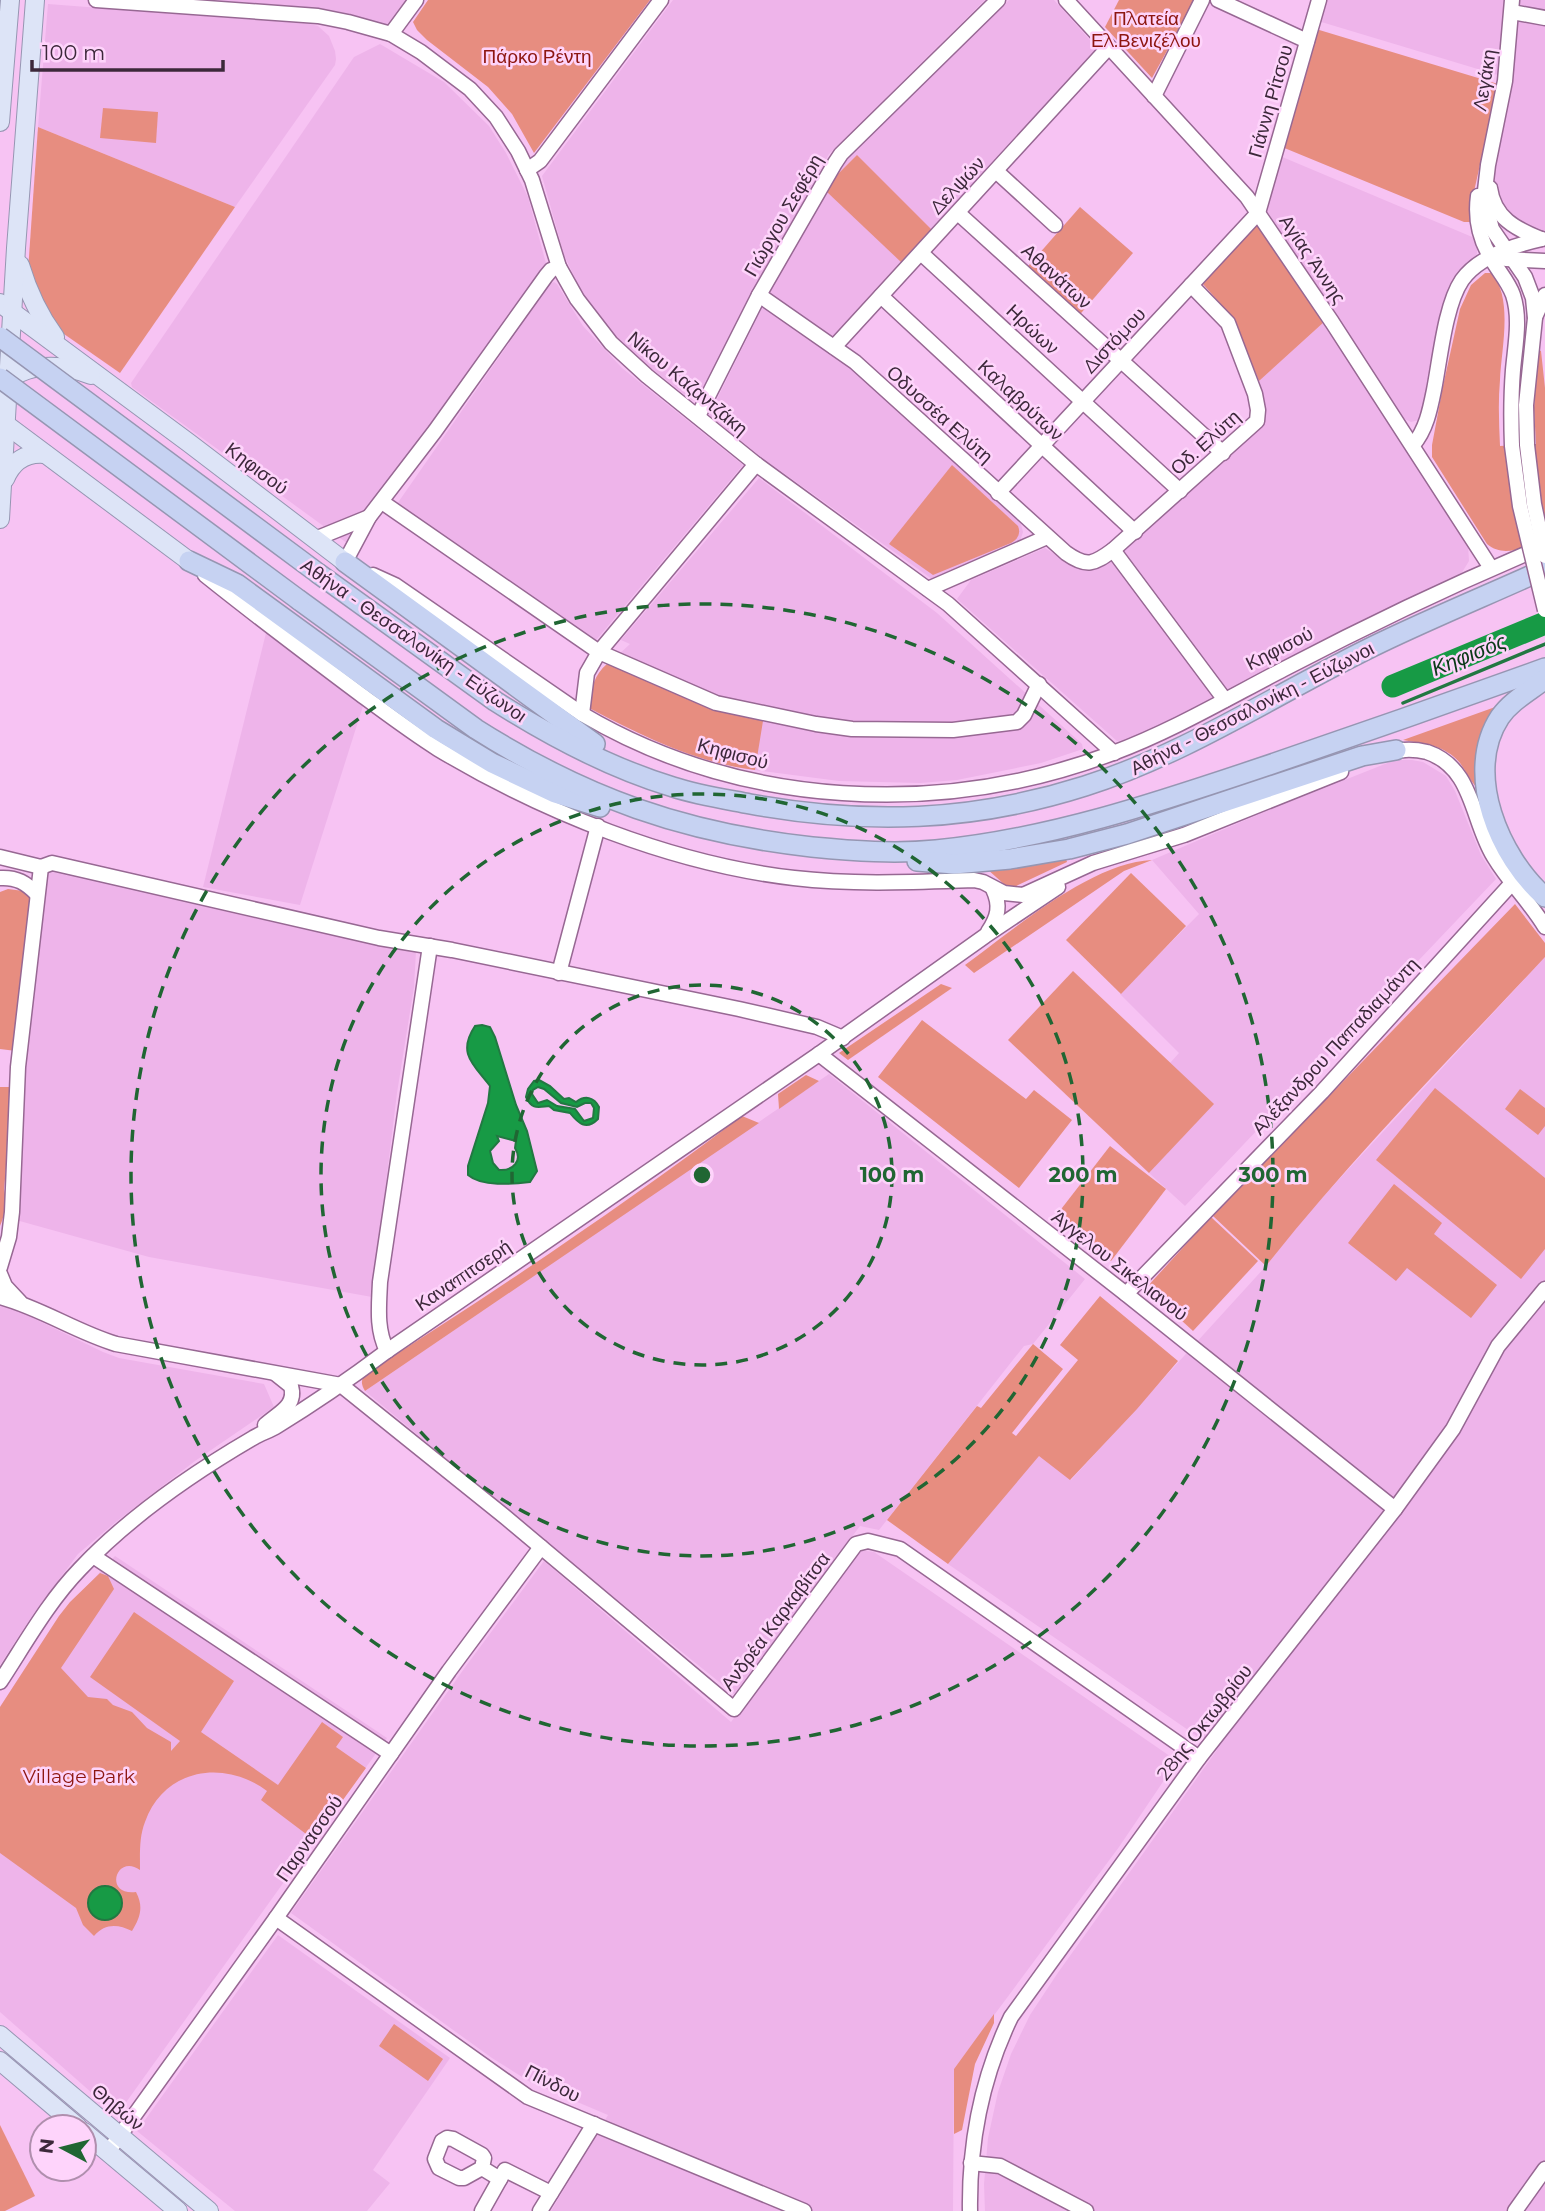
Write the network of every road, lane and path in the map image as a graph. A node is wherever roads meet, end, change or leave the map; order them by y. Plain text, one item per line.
1 (10, 0) edge
2 (35, 0) edge
3 (96, 0) edge
4 (416, 0) edge
5 (661, 0) edge
6 (998, 0) edge
7 (1066, 0) edge
8 (1202, 0) edge
9 (1218, 0) edge
10 (1319, 0) edge
11 (1512, 6) edge
12 (1545, 18) edge
13 (391, 34) junction
14 (1307, 41) junction
15 (1108, 48) junction
16 (1154, 96) junction
17 (0, 122) edge
18 (1488, 165) junction
19 (527, 170) junction
20 (996, 171) junction
21 (958, 212) junction
22 (1258, 213) junction
23 (1055, 225) dead end
24 (1544, 240) edge
25 (16, 248) junction
26 (921, 253) junction
27 (1508, 254) junction
28 (1491, 258) junction
29 (1545, 261) edge
30 (559, 267) junction
31 (1191, 285) junction
32 (759, 295) junction
33 (1545, 295) edge
34 (881, 296) junction
35 (6, 308) edge
36 (1535, 318) junction
37 (0, 337) edge
38 (834, 347) junction
39 (68, 353) junction
40 (1121, 360) junction
41 (3, 382) edge
42 (118, 390) junction
43 (1083, 402) junction
44 (698, 416) junction
45 (3, 423) edge
46 (1413, 445) junction
47 (1520, 445) junction
48 (1042, 446) junction
49 (1223, 453) junction
50 (45, 454) junction
51 (756, 464) junction
52 (2, 489) junction
53 (1180, 491) junction
54 (998, 493) junction
55 (382, 502) junction
56 (369, 517) junction
57 (0, 519) edge
58 (1135, 532) junction
59 (1047, 537) junction
60 (315, 539) junction
61 (1545, 545) edge
62 (1113, 550) junction
63 (1545, 556) edge
64 (189, 561) junction
65 (345, 562) junction
66 (1091, 563) joint
67 (1492, 568) junction
68 (1545, 569) edge
69 (928, 589) junction
70 (1545, 610) edge
71 (599, 652) junction
72 (1545, 668) edge
73 (1545, 679) edge
74 (1039, 684) junction
75 (1225, 701) junction
76 (582, 714) junction
77 (1396, 750) junction
78 (1114, 753) junction
79 (642, 776) junction
80 (665, 819) junction
81 (598, 827) junction
82 (868, 852) junction
83 (0, 857) edge
84 (1093, 863) junction
85 (41, 867) junction
86 (0, 878) edge
87 (1513, 882) junction
88 (993, 889) junction
89 (37, 894) junction
90 (1542, 907) edge
91 (1545, 926) edge
92 (985, 936) junction
93 (430, 946) junction
94 (559, 973) junction
95 (842, 1038) junction
96 (819, 1054) junction
97 (0, 1267) edge
98 (0, 1274) edge
99 (1545, 1289) edge
100 (1126, 1294) junction
101 (0, 1297) edge
102 (21, 1303) junction
103 (387, 1351) junction
104 (275, 1373) junction
105 (341, 1385) junction
106 (255, 1436) junction
107 (1395, 1509) junction
108 (541, 1547) junction
109 (93, 1556) junction
110 (0, 1682) edge
111 (391, 1754) junction
112 (1199, 1758) junction
113 (276, 1918) junction
114 (0, 2035) edge
115 (0, 2061) edge
116 (61, 2113) edge
117 (594, 2124) junction
118 (120, 2136) junction
119 (98, 2144) edge
120 (108, 2152) junction
121 (971, 2163) junction
122 (482, 2168) dead end
123 (1545, 2169) edge
124 (500, 2179) junction
125 (551, 2193) junction
126 (178, 2211) edge
127 (209, 2211) edge
128 (482, 2211) edge
129 (540, 2211) edge
130 (804, 2211) edge
131 (970, 2211) edge
132 (1086, 2211) edge
133 (1515, 2211) edge

1 - 17 main road
2 - 25 main road
3 - 13 street, Νίκου Καζαντζάκη
4 - 13 street
5 - 19 street
6 - 32 street, Γιώργου Σεφέρη
7 - 15 street, Αγίας Άννης
8 - 16 street
9 - 14 street
10 - 14 street, Γιάννη Ρίτσου
11 - 12 street
11 - 18 street, Λεγάκη
13 - 19 street, Νίκου Καζαντζάκη
14 - 22 street, Γιάννη Ρίτσου
15 - 16 street, Αγίας Άννης
15 - 20 street, Δελψών
16 - 22 street, Αγίας Άννης
18 - 24 street
18 - 27 street
18 - 28 street
19 - 30 street, Νίκου Καζαντζάκη
20 - 21 street, Δελψών
20 - 23 street
21 - 26 street, Δελψών
21 - 40 street, Αθανάτων
22 - 31 street, Διστόμου
22 - 46 street, Αγίας Άννης
24 - 27 street
25 - 35 main road
25 - 39 main road
26 - 34 street, Δελψών
26 - 43 street, Ηρώων
27 - 28 street
27 - 29 street
27 - 36 street
28 - 46 street
28 - 47 street
30 - 44 street, Νίκου Καζαντζάκη
30 - 55 street
31 - 40 street, Διστόμου
31 - 49 street, Οδ. Ελύτη
32 - 38 street, Οδυσσέα Ελύτη
32 - 44 street, Γιώργου Σεφέρη
33 - 36 street
34 - 38 street, Δελψών
34 - 48 street, Καλαβρύτων
35 - 37 main road
35 - 39 main road, Κηφισού
35 - 41 main road
36 - 47 street
37 - 79 highway, Αθήνα - Θεσσαλονίκη - Εύζωνοι, bridge
38 - 54 street, Οδυσσέα Ελύτη
39 - 42 main road, Κηφισού
40 - 43 street, Διστόμου
40 - 49 street, Αθανάτων
41 - 42 main road
41 - 45 main road
41 - 80 highway, Αθήνα - Θεσσαλονίκη - Εύζωνοι, bridge
42 - 60 main road, Κηφισού
43 - 48 street, Διστόμου
43 - 53 street, Ηρώων
44 - 51 street, Νίκου Καζαντζάκη
45 - 50 main road
45 - 52 main road
46 - 67 street, Αγίας Άννης
47 - 63 street, bridge
47 - 70 street, bridge
48 - 54 street, Διστόμου
48 - 58 street, Καλαβρύτων
49 - 53 street, Οδ. Ελύτη
50 - 52 main road
50 - 64 main road
51 - 69 street, Νίκου Καζαντζάκη
51 - 71 street
52 - 57 main road
53 - 58 street, Οδ. Ελύτη
54 - 59 street, Οδυσσέα Ελύτη
55 - 56 street
55 - 71 street
56 - 60 street
56 - 65 street
58 - 62 street, Οδ. Ελύτη
59 - 66 street, Οδυσσέα Ελύτη
59 - 69 street
60 - 65 main road, Κηφισού
61 - 67 street, Κηφισού
62 - 66 street, Οδ. Ελύτη
62 - 75 street
64 - 80 highway
64 - 81 street
65 - 76 street, Κηφισού
65 - 79 highway
67 - 75 street, Κηφισού
68 - 79 highway, Αθήνα - Θεσσαλονίκη - Εύζωνοι
69 - 74 street, Νίκου Καζαντζάκη
71 - 74 street
71 - 76 street
72 - 82 highway, Αθήνα - Θεσσαλονίκη - Εύζωνοι
73 - 90 highway
74 - 78 street, Νίκου Καζαντζάκη
75 - 78 street, Κηφισού
76 - 78 street, Κηφισού
77 - 82 highway
77 - 84 street
77 - 87 street
80 - 82 highway, Αθήνα - Θεσσαλονίκη - Εύζωνοι
81 - 88 street
81 - 94 street
83 - 85 street
84 - 88 street
84 - 92 street, Καναπιτσερή
85 - 89 street
85 - 93 street
86 - 89 street
87 - 90 street
87 - 100 street, Αλέξανδρου Παπαδιαμάντη
88 - 92 street
89 - 97 street
90 - 91 street
92 - 95 street, Καναπιτσερή
93 - 94 street
93 - 103 street
94 - 95 street
95 - 96 street, Καναπιτσερή
96 - 100 street, Άγγελου Σικελιανού
96 - 103 street, Καναπιτσερή
98 - 102 street
99 - 107 street, 28ης Οκτωβρίου
100 - 107 street, Άγγελου Σικελιανού
101 - 102 street
102 - 104 street
103 - 105 street, Καναπιτσερή
104 - 105 street
104 - 106 street
105 - 106 street, Καναπιτσερή
105 - 108 street, Ανδρέα Καρκαβίτσα
106 - 109 street, Καναπιτσερή
107 - 112 street, 28ης Οκτωβρίου
108 - 111 street, Παρνασσού
108 - 112 street, Ανδρέα Καρκαβίτσα
109 - 110 street, Καναπιτσερή
109 - 111 street
111 - 113 street, Παρνασσού
112 - 121 street, 28ης Οκτωβρίου
113 - 117 street, Πίνδου
113 - 118 street, Παρνασσού
114 - 118 main road, Θηβών
115 - 116 main road
117 - 125 street
117 - 130 street, Πίνδου
118 - 120 street, Παρνασσού
118 - 127 main road, Θηβών
119 - 120 main road
120 - 126 main road
121 - 131 street, 28ης Οκτωβρίου
121 - 132 street
122 - 124 street
123 - 133 street
124 - 125 street
124 - 128 street
125 - 129 street

